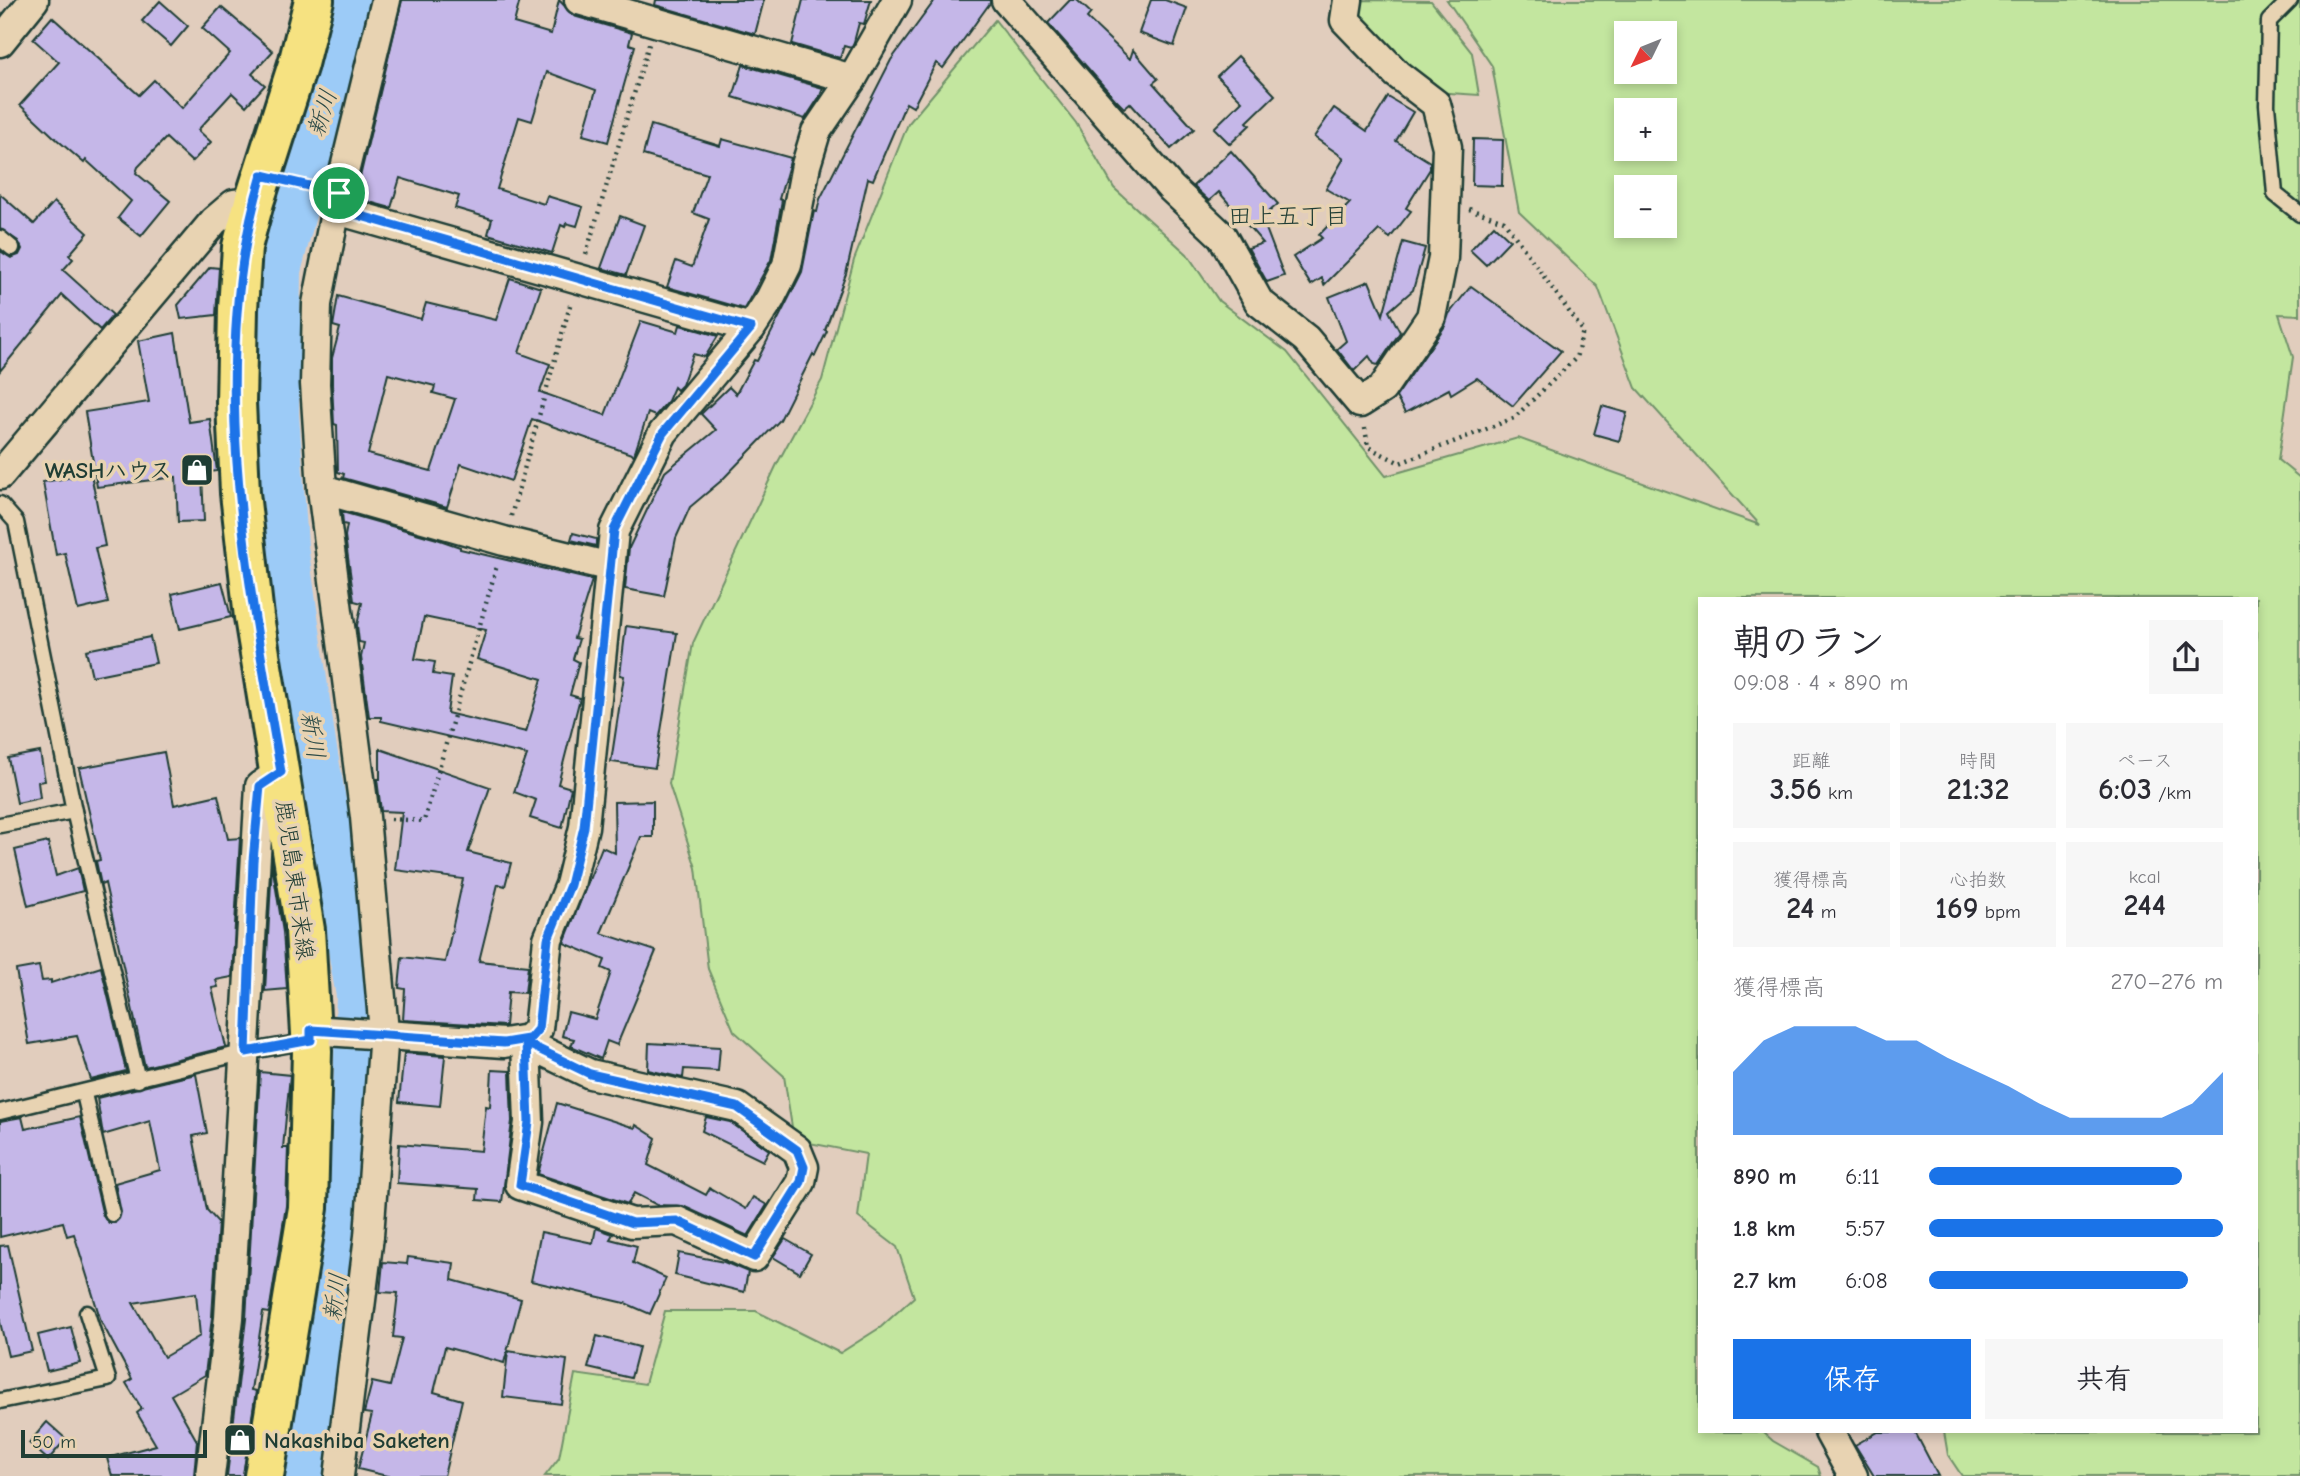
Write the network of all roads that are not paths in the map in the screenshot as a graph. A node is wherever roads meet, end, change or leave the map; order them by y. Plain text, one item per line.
1 (34, 0) edge
2 (314, 0) edge
3 (386, 0) edge
4 (579, 0) edge
5 (897, 0) edge
6 (1006, 0) edge
7 (1348, 0) edge
8 (2290, 0) edge
9 (664, 12) edge
10 (0, 42) edge
11 (852, 79) junction
12 (258, 189) junction
13 (338, 201) junction
14 (2300, 214) edge
15 (0, 238) edge
16 (12, 248) dead end
17 (751, 328) junction
18 (0, 475) edge
19 (322, 489) junction
20 (0, 504) edge
21 (611, 567) junction
22 (281, 772) junction
23 (75, 811) junction
24 (0, 825) edge
25 (384, 1032) junction
26 (311, 1035) junction
27 (527, 1041) junction
28 (246, 1052) junction
29 (138, 1080) junction
30 (84, 1094) junction
31 (0, 1112) edge
32 (112, 1214) dead end
33 (87, 1313) dead end
34 (0, 1401) edge
35 (1830, 1433) edge
36 (210, 1476) edge
37 (264, 1476) edge
38 (341, 1476) edge
39 (1853, 1476) edge

1 - 10 street
2 - 12 main road, 鹿児島東市来線
3 - 13 street
4 - 9 street
5 - 11 street
6 - 7 street
8 - 14 lane
9 - 11 street
11 - 17 street
12 - 18 street
12 - 22 main road, 鹿児島東市来線
13 - 17 street
13 - 19 street
15 - 16 lane
17 - 21 street
19 - 21 street
19 - 25 street
20 - 23 lane
21 - 27 street
22 - 26 main road, 鹿児島東市来線
22 - 28 street
23 - 24 lane
23 - 29 lane
25 - 26 street
25 - 27 street
25 - 38 street
26 - 28 lane
26 - 37 main road, 鹿児島東市来線
27 - 27 street
28 - 29 lane
28 - 36 street
29 - 30 lane
30 - 31 lane
30 - 32 lane
33 - 34 lane
35 - 39 street

